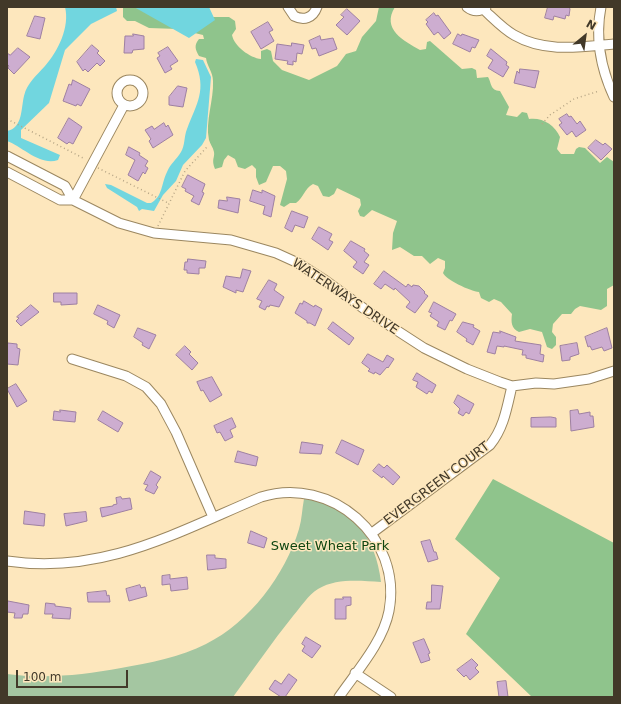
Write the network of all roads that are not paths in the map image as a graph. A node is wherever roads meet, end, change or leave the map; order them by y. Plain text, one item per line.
1 (288, 7) edge
2 (317, 7) edge
3 (467, 7) edge
4 (601, 7) edge
5 (485, 8) edge
6 (614, 44) edge
7 (599, 45) junction
8 (614, 97) edge
9 (124, 105) dead end
10 (7, 156) edge
11 (7, 172) edge
12 (73, 200) junction
13 (72, 359) dead end
14 (614, 371) edge
15 (512, 386) junction
16 (213, 518) junction
17 (372, 533) junction
18 (7, 561) edge
19 (355, 674) junction
20 (339, 697) edge
21 (391, 697) edge

1 - 2 street
3 - 5 street
4 - 7 street
5 - 7 street
6 - 7 street
7 - 8 street
9 - 12 street
10 - 12 street, WATERWAYS DRIVE
11 - 12 street, WATERWAYS DRIVE
12 - 15 street, WATERWAYS DRIVE
13 - 16 street
14 - 15 street, WATERWAYS DRIVE
15 - 17 street, EVERGREEN COURT
16 - 17 street
16 - 18 street
17 - 19 street
19 - 20 street
19 - 21 street

